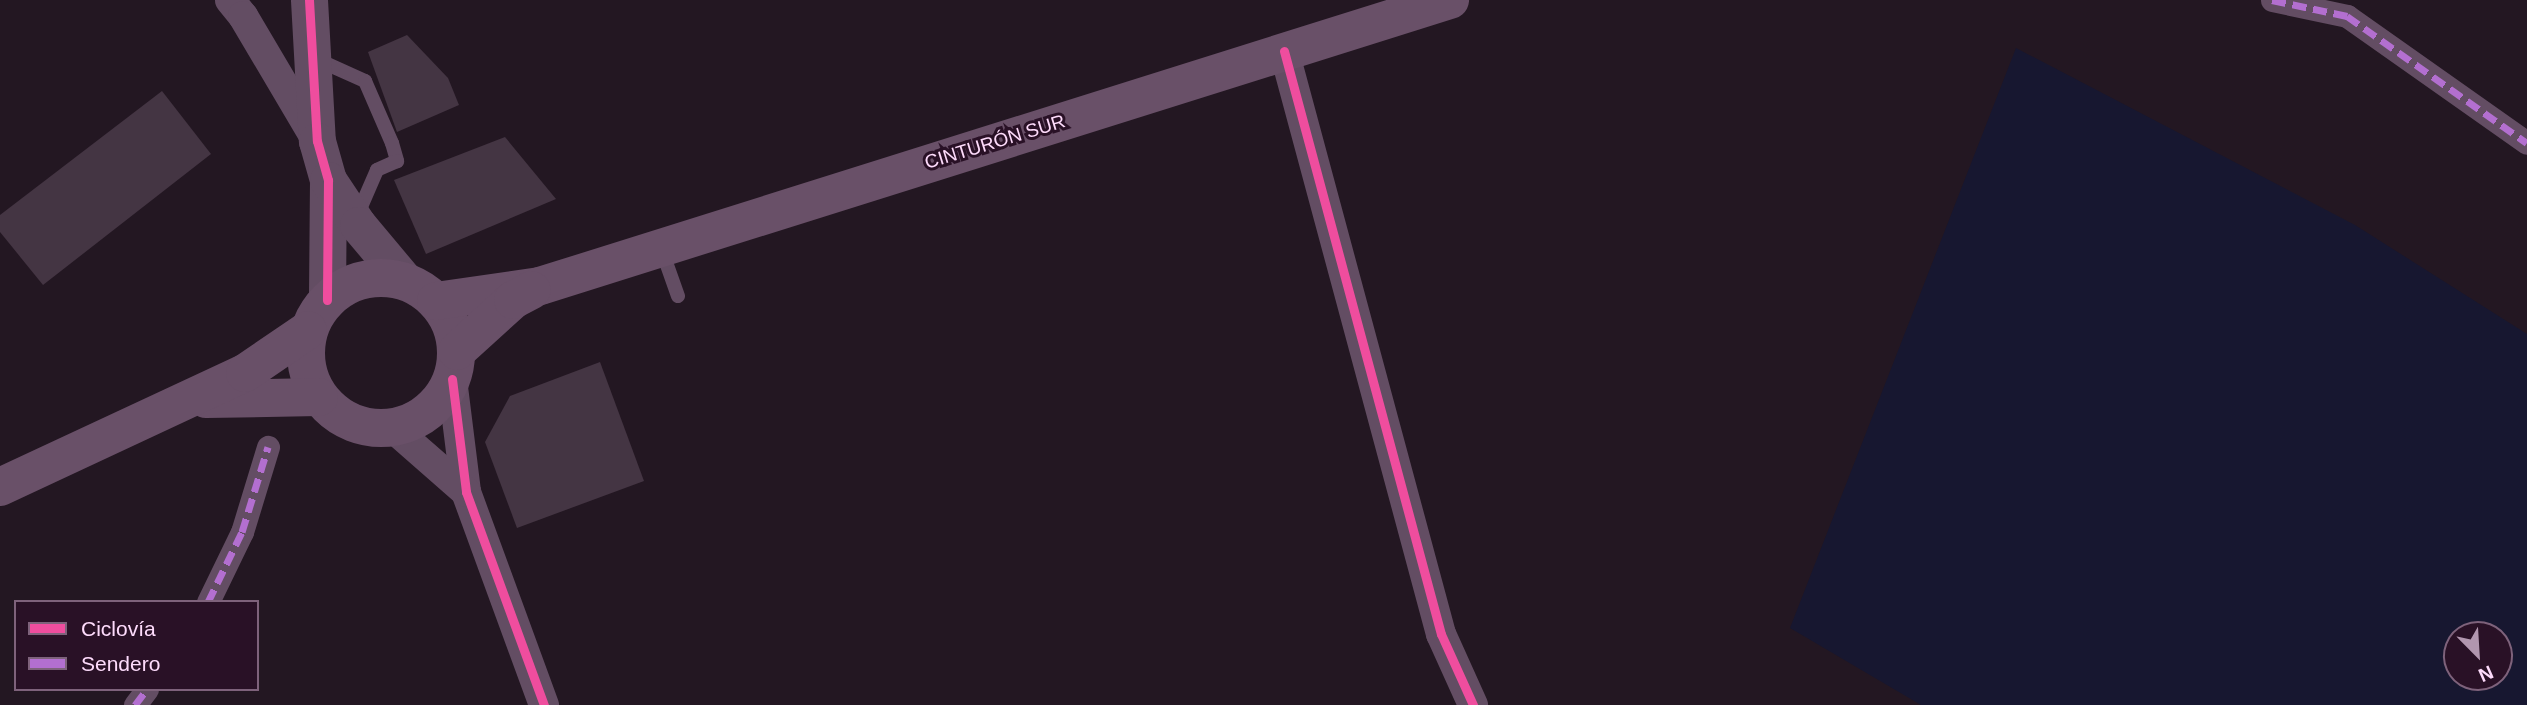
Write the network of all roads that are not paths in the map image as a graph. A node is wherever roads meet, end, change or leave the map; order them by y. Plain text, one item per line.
1 (230, 0) edge
2 (309, 0) edge
3 (1450, 0) edge
4 (2272, 0) edge
5 (1284, 51) junction
6 (312, 57) junction
7 (317, 141) junction
8 (2527, 143) edge
9 (328, 180) junction
10 (355, 220) junction
11 (661, 247) junction
12 (540, 286) junction
13 (421, 291) junction
14 (678, 296) dead end
15 (318, 315) junction
16 (454, 365) junction
17 (319, 397) junction
18 (187, 401) junction
19 (393, 428) junction
20 (268, 447) dead end
21 (0, 487) edge
22 (466, 492) junction
23 (209, 600) edge
24 (544, 705) edge
25 (1473, 705) edge

1 - 7 street
2 - 6 street
3 - 5 main road, CINTURÓN SUR
4 - 8 street
5 - 11 main road, CINTURÓN SUR
5 - 25 street
6 - 7 street
6 - 10 lane
7 - 9 street
9 - 10 street
9 - 15 street
10 - 13 street
11 - 12 main road, CINTURÓN SUR
11 - 14 lane
12 - 13 main road, CINTURÓN SUR
12 - 16 main road, CINTURÓN SUR
13 - 15 main road
13 - 16 main road
15 - 17 main road
15 - 18 main road
16 - 19 main road
16 - 22 street
17 - 18 main road
17 - 19 main road
18 - 21 main road
19 - 22 street
20 - 23 street
22 - 24 street

